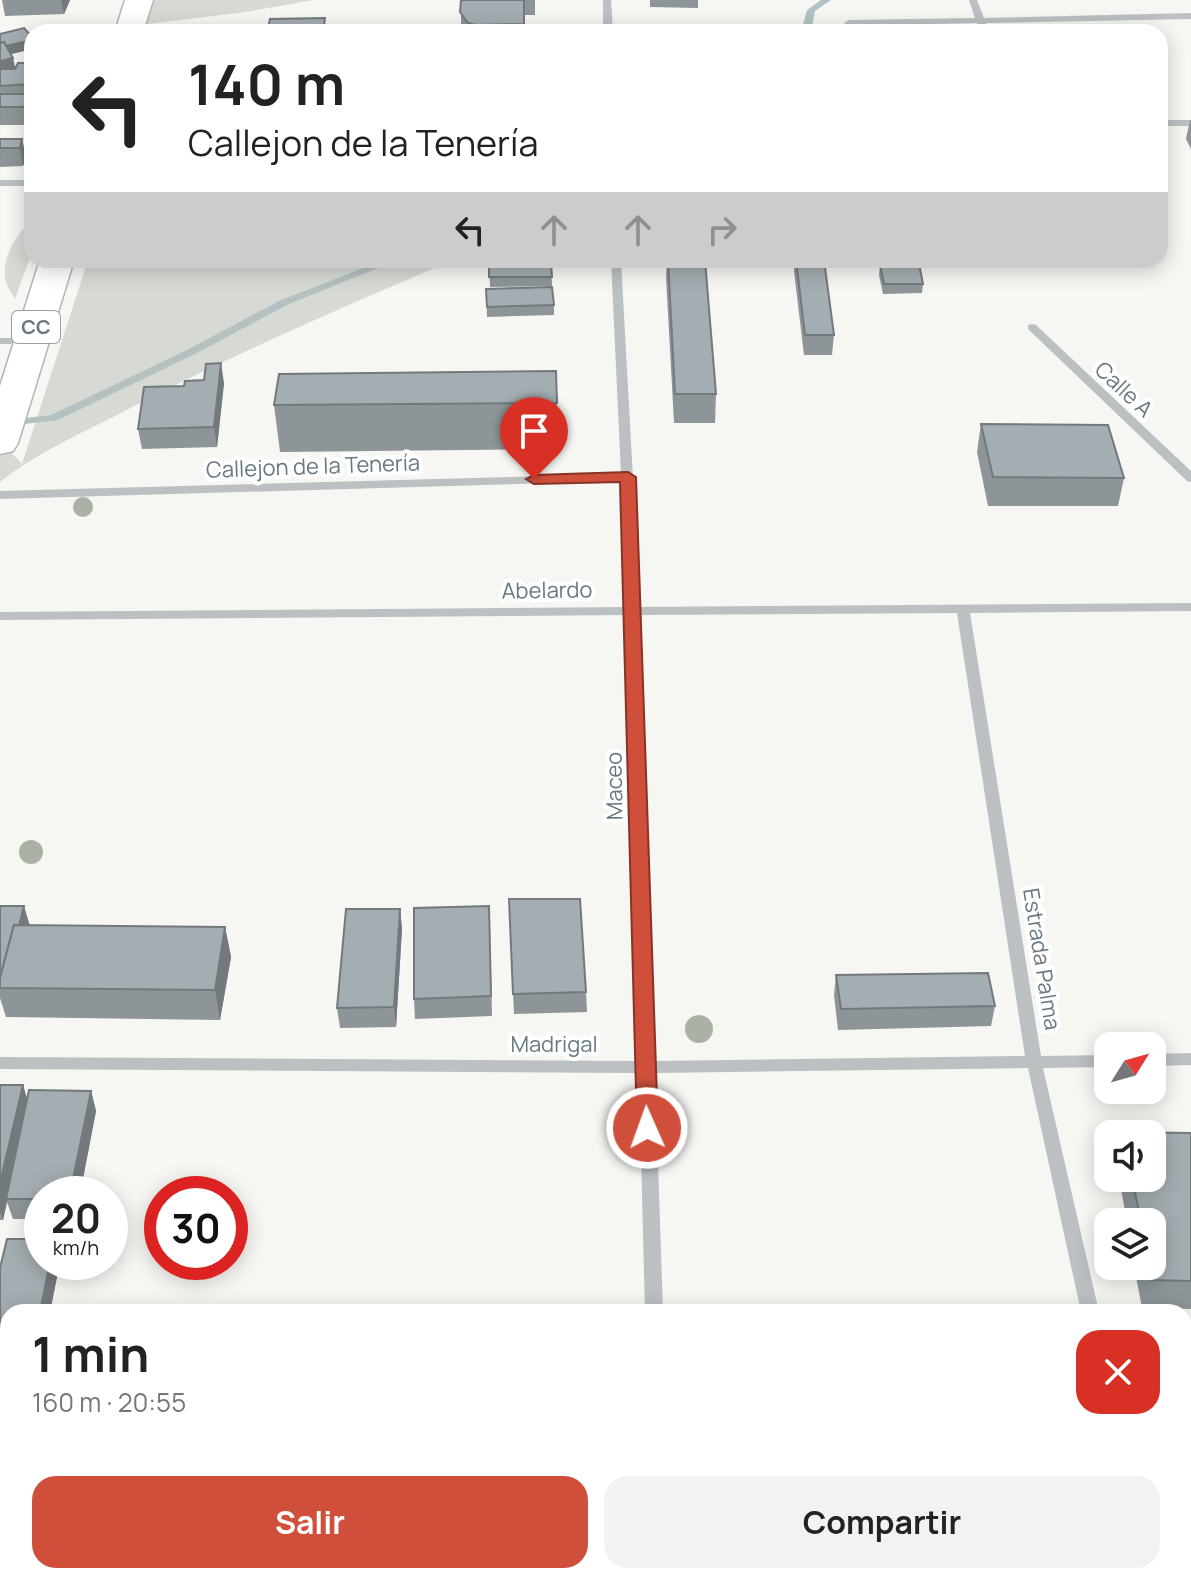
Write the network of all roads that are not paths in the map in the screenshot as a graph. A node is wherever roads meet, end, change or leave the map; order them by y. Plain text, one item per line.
1 (139, 0) edge
2 (607, 0) edge
3 (973, 0) edge
4 (1191, 16) edge
5 (981, 22) junction
6 (848, 23) dead end
7 (132, 24) edge
8 (608, 24) edge
9 (1168, 123) edge
10 (1191, 123) edge
11 (0, 183) edge
12 (24, 183) edge
13 (53, 268) edge
14 (616, 268) edge
15 (1032, 327) dead end
16 (16, 341) edge
17 (0, 442) edge
18 (628, 477) junction
19 (1191, 478) edge
20 (0, 495) edge
21 (1191, 607) edge
22 (634, 609) junction
23 (963, 610) junction
24 (0, 616) edge
25 (1191, 1059) edge
26 (1166, 1060) edge
27 (1094, 1061) edge
28 (1034, 1062) junction
29 (0, 1063) edge
30 (645, 1067) junction
31 (654, 1304) edge
32 (1088, 1304) edge

1 - 7 highway
2 - 8 street
3 - 5 street
4 - 5 street
5 - 6 street
9 - 10 street
11 - 12 street
13 - 16 highway, CC
14 - 18 street, Maceo
15 - 19 street, Calle A
16 - 17 highway, CC
18 - 20 street, Callejon de la Tenería
18 - 22 street, Maceo
21 - 23 street, Abelardo
22 - 23 street, Abelardo
22 - 24 street, Abelardo
22 - 30 street, Maceo
23 - 28 street, Estrada Palma
25 - 26 street
27 - 28 street, Madrigal
28 - 30 street, Madrigal
28 - 32 street, Estrada Palma
29 - 30 street, Madrigal
30 - 31 street, Maceo

